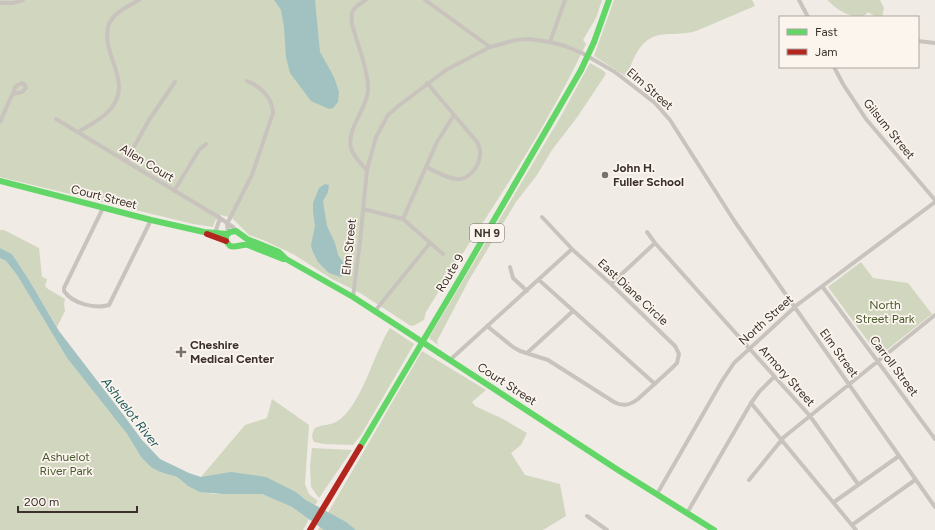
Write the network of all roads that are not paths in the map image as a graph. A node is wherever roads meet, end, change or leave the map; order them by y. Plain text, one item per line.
1 (23, 0) edge
2 (139, 0) edge
3 (366, 0) edge
4 (425, 0) edge
5 (565, 0) edge
6 (609, 0) edge
7 (799, 0) edge
8 (0, 3) edge
9 (807, 16) edge
10 (919, 41) edge
11 (550, 42) junction
12 (935, 42) edge
13 (490, 47) junction
14 (835, 68) edge
15 (247, 81) dead end
16 (175, 82) dead end
17 (427, 83) junction
18 (13, 94) dead end
19 (454, 115) junction
20 (56, 119) dead end
21 (0, 122) edge
22 (78, 132) junction
23 (206, 144) dead end
24 (126, 161) junction
25 (426, 167) junction
26 (367, 170) junction
27 (0, 181) edge
28 (174, 191) junction
29 (935, 201) edge
30 (103, 208) junction
31 (363, 210) junction
32 (542, 217) dead end
33 (220, 218) junction
34 (403, 219) junction
35 (151, 220) junction
36 (227, 224) junction
37 (236, 231) junction
38 (204, 232) junction
39 (647, 232) dead end
40 (215, 233) junction
41 (228, 234) junction
42 (241, 236) junction
43 (226, 242) junction
44 (430, 243) junction
45 (655, 243) junction
46 (240, 244) junction
47 (572, 249) junction
48 (443, 254) dead end
49 (286, 259) junction
50 (510, 267) dead end
51 (539, 280) junction
52 (611, 284) junction
53 (822, 286) junction
54 (527, 290) junction
55 (353, 297) junction
56 (794, 308) junction
57 (375, 311) junction
58 (573, 311) junction
59 (935, 315) edge
60 (488, 326) junction
61 (749, 349) junction
62 (527, 353) junction
63 (450, 360) junction
64 (877, 361) junction
65 (774, 377) junction
66 (655, 384) junction
67 (848, 384) junction
68 (752, 403) junction
69 (810, 416) junction
70 (935, 439) edge
71 (782, 440) junction
72 (899, 456) junction
73 (749, 480) dead end
74 (915, 480) junction
75 (858, 484) junction
76 (657, 494) junction
77 (834, 502) junction
78 (935, 507) edge
79 (687, 513) junction
80 (587, 516) dead end
81 (852, 525) junction
82 (604, 529) edge
83 (310, 530) edge
84 (714, 530) edge
85 (856, 530) edge

1 - 8 street
2 - 22 street
3 - 26 street
4 - 13 street
5 - 11 street
6 - 83 main road, Route 9 / NH 9, bridge
7 - 9 street
10 - 12 street
11 - 13 street, Elm Street
11 - 56 street, Elm Street
13 - 17 street, Elm Street
14 - 29 street, Gilsum Street
15 - 36 street
16 - 24 street
17 - 19 street
17 - 26 street, Elm Street
18 - 21 street
19 - 25 street
19 - 25 street
20 - 22 street, Allen Court
22 - 24 street, Allen Court
23 - 28 street
24 - 28 street, Allen Court
25 - 34 street
26 - 31 street, Elm Street
27 - 30 main road, Court Street
28 - 33 street, Allen Court
29 - 53 street, North Street
30 - 35 main road, Court Street
30 - 35 street
31 - 34 street
31 - 55 street, Elm Street
32 - 47 street, East Diane Circle
33 - 36 street, Allen Court
33 - 40 street
34 - 44 street
35 - 38 main road, Court Street
36 - 37 street, Allen Court
36 - 41 street
37 - 41 main road, Court Street
37 - 42 main road, Court Street
38 - 40 main road, Court Street
38 - 43 main road, Court Street
39 - 45 street, Armory Street
40 - 41 main road, Court Street
41 - 43 main road
42 - 46 main road
42 - 49 main road, Court Street
43 - 46 main road, Court Street
44 - 48 street
44 - 57 street
45 - 52 street
45 - 61 street, Armory Street
46 - 49 main road, Court Street
47 - 51 street
47 - 52 street, East Diane Circle
49 - 55 main road, Court Street
50 - 54 street
51 - 54 street
51 - 58 street
52 - 66 street, East Diane Circle
53 - 56 street, North Street
53 - 64 street, Carroll Street
54 - 60 street
55 - 57 main road, Court Street
56 - 61 street, North Street
56 - 67 street, Elm Street
57 - 63 main road, Court Street, bridge
58 - 62 street
58 - 66 street
59 - 64 street
60 - 62 street
60 - 63 street
61 - 65 street, Armory Street
61 - 76 street, North Street
62 - 66 street
63 - 76 main road, Court Street
64 - 67 street
64 - 70 street, Carroll Street
65 - 68 street
65 - 69 street, Armory Street
67 - 69 street
67 - 72 street, Elm Street
68 - 71 street
68 - 79 street
69 - 71 street
69 - 75 street, Armory Street
71 - 73 street
71 - 77 street
72 - 74 street, Elm Street
72 - 75 street
74 - 78 street, Elm Street
74 - 81 street
75 - 77 street
76 - 79 main road, Court Street
77 - 81 street
79 - 84 main road, Court Street
80 - 82 street
81 - 85 street

